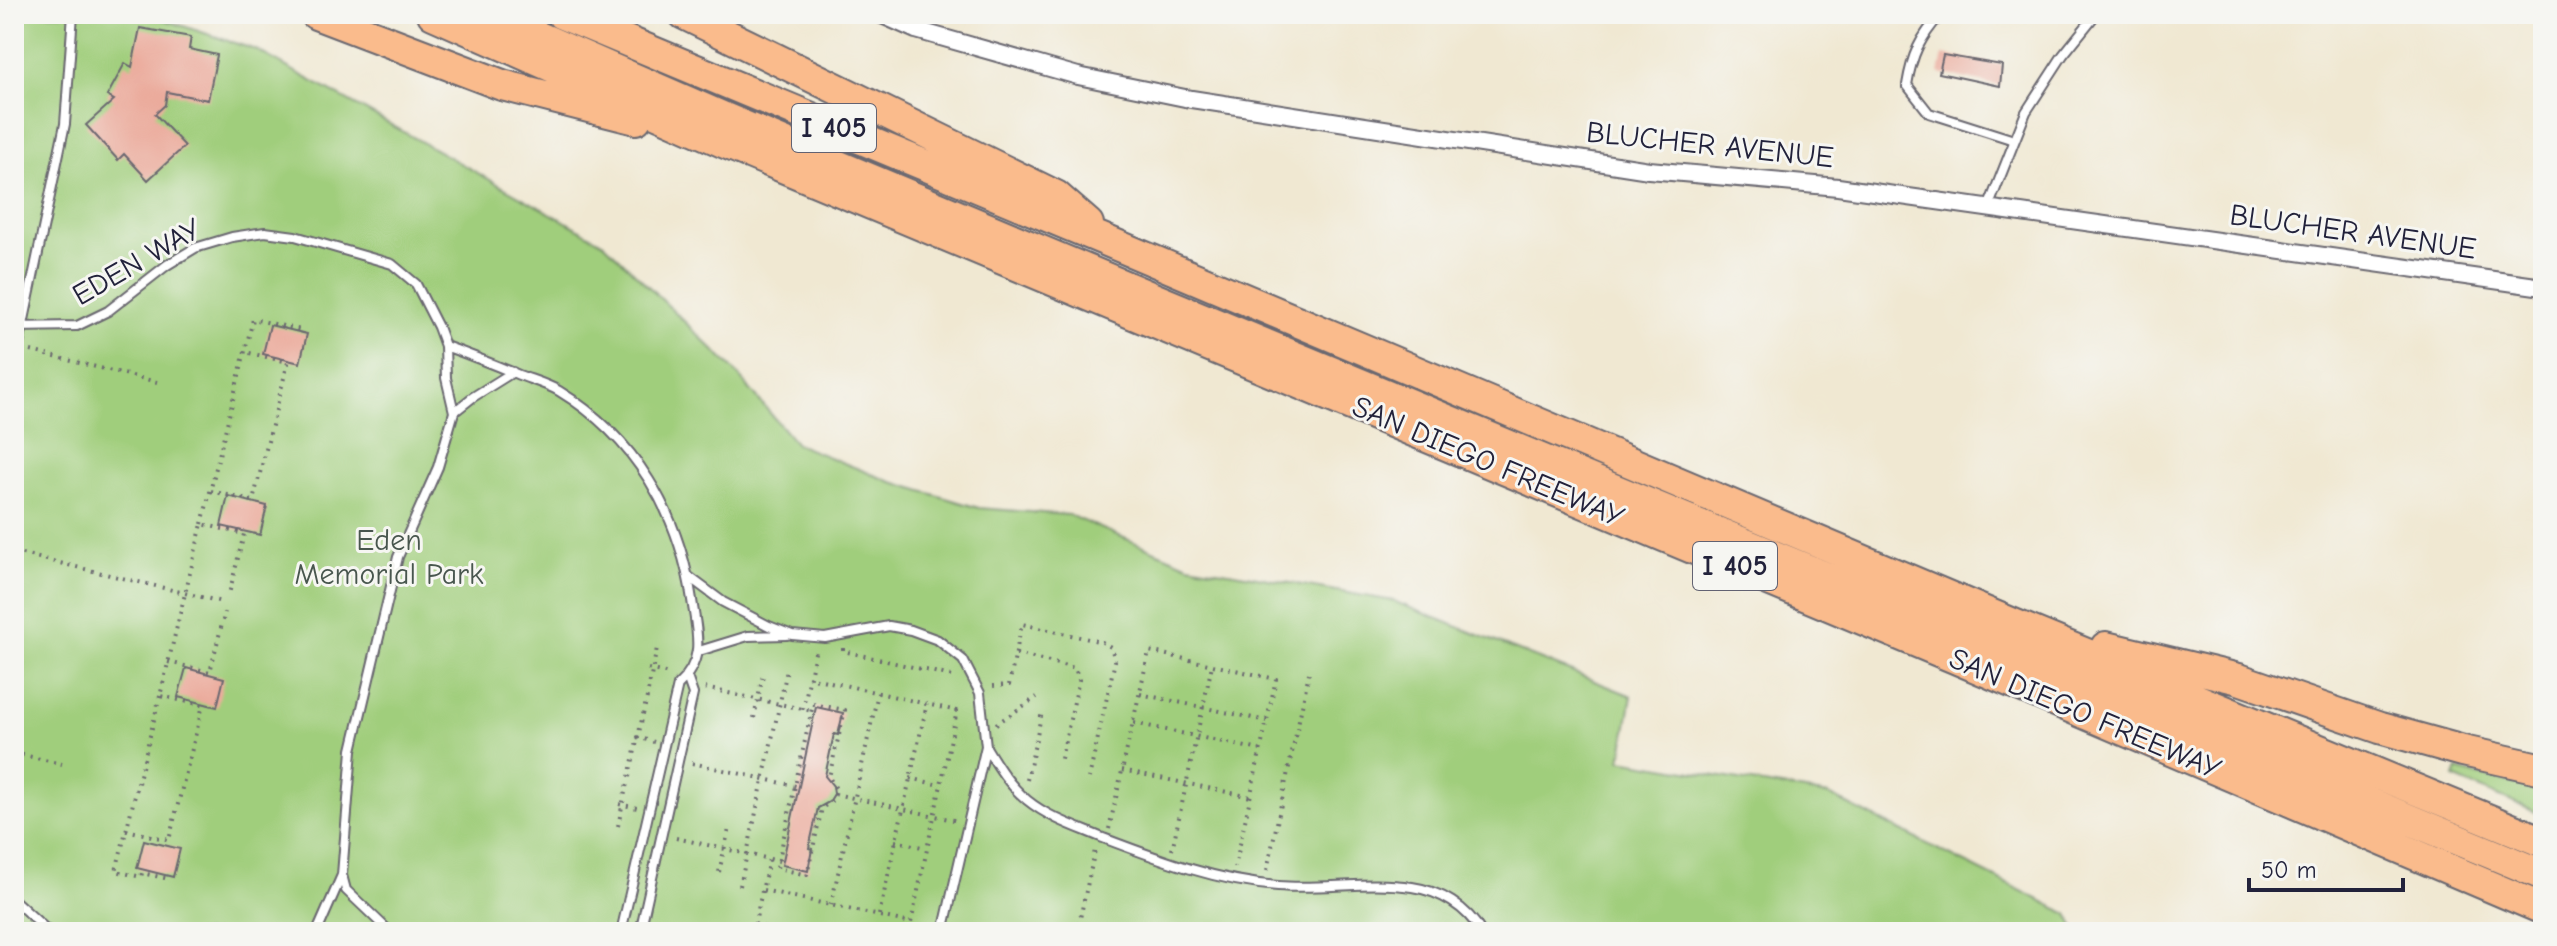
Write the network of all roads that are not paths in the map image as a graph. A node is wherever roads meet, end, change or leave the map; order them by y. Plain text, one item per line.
1 (73, 14) edge
2 (316, 14) edge
3 (433, 14) edge
4 (486, 14) edge
5 (562, 14) edge
6 (684, 14) edge
7 (880, 14) edge
8 (924, 14) edge
9 (1941, 14) edge
10 (2096, 14) edge
11 (916, 30) junction
12 (2014, 140) junction
13 (723, 142) junction
14 (1988, 208) junction
15 (1107, 241) junction
16 (2543, 287) edge
17 (18, 327) edge
18 (445, 346) junction
19 (14, 368) edge
20 (513, 372) junction
21 (454, 412) junction
22 (688, 576) junction
23 (2011, 623) junction
24 (792, 635) junction
25 (699, 651) junction
26 (688, 680) junction
27 (986, 746) junction
28 (2543, 769) edge
29 (2543, 842) edge
30 (342, 875) junction
31 (2543, 875) edge
32 (14, 900) edge
33 (2543, 909) edge
34 (49, 932) edge
35 (317, 932) edge
36 (390, 932) edge
37 (621, 932) edge
38 (640, 932) edge
39 (943, 932) edge
40 (1481, 932) edge

1 - 17 lane
2 - 13 highway
3 - 13 highway, SAN DIEGO FREEWAY / I 405
4 - 31 highway
5 - 15 highway, SAN DIEGO FREEWAY / I 405
6 - 15 highway
7 - 11 street, BLUCHER AVENUE
8 - 11 street
9 - 12 lane
10 - 12 lane
11 - 14 street, BLUCHER AVENUE
12 - 14 lane
13 - 33 highway, SAN DIEGO FREEWAY / I 405
14 - 16 street, BLUCHER AVENUE
15 - 23 highway, SAN DIEGO FREEWAY / I 405
17 - 18 lane, EDEN WAY
17 - 19 lane
18 - 20 lane
18 - 21 lane
20 - 21 lane
20 - 22 lane
21 - 30 lane
22 - 24 lane
22 - 25 lane
23 - 28 highway
23 - 29 highway
24 - 25 lane
24 - 27 lane
25 - 26 lane
26 - 37 lane
26 - 38 lane
27 - 39 lane
27 - 40 lane
30 - 35 lane
30 - 36 lane
32 - 34 lane

